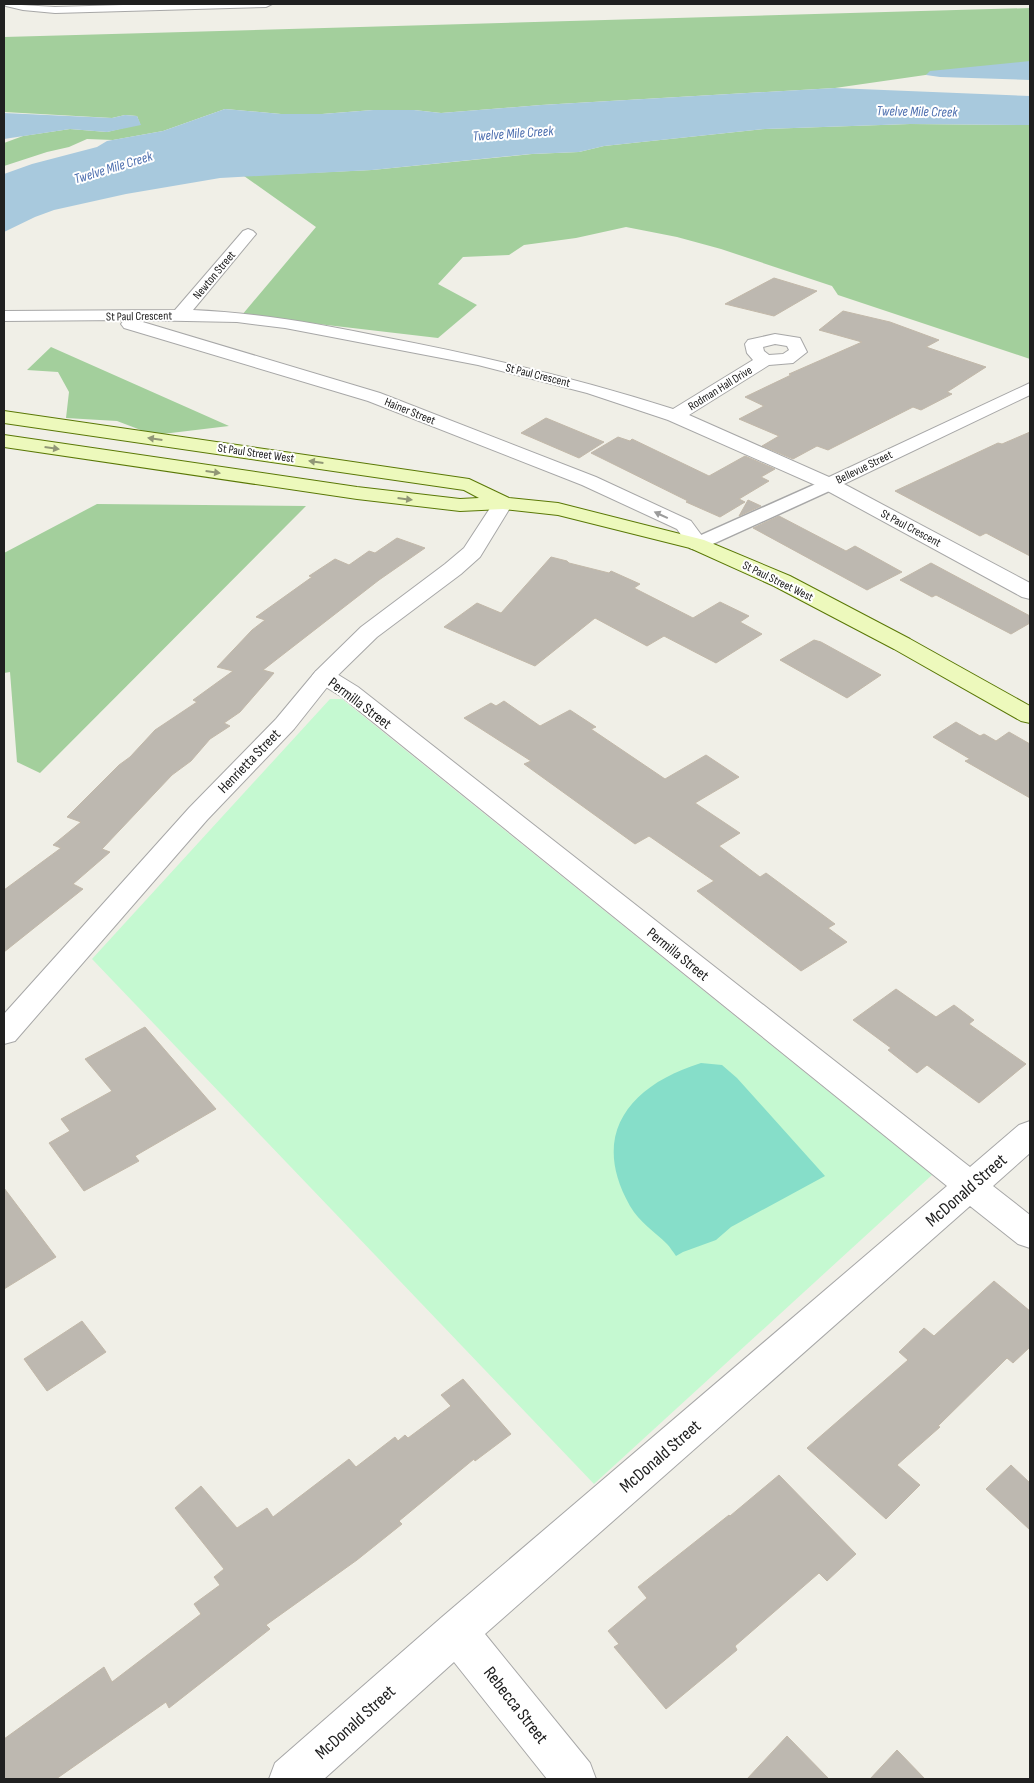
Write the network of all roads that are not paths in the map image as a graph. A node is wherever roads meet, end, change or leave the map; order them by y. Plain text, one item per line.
1 (10, 4) edge
2 (266, 4) edge
3 (248, 234) dead end
4 (180, 315) junction
5 (4, 316) edge
6 (105, 316) junction
7 (765, 360) dead end
8 (1030, 388) edge
9 (675, 416) junction
10 (4, 418) edge
11 (4, 441) edge
12 (829, 484) junction
13 (504, 503) junction
14 (697, 544) junction
15 (1030, 592) edge
16 (324, 676) junction
17 (1030, 716) edge
18 (4, 1033) edge
19 (1030, 1134) edge
20 (970, 1187) junction
21 (1030, 1234) edge
22 (457, 1632) junction
23 (291, 1779) edge
24 (574, 1779) edge

1 - 2 street
3 - 4 street, Newton Street
4 - 6 street, St Paul Crescent
4 - 9 street, St Paul Crescent
5 - 6 street, St Paul Crescent
14 -> 6 street, Hainer Street
7 - 9 street, Rodman Hall Drive
8 - 12 street, Bellevue Street
9 - 12 street, St Paul Crescent
13 -> 10 main road, St Paul Street West
11 -> 13 main road, St Paul Street West
12 - 14 street, Bellevue Street
12 - 15 street, St Paul Crescent
13 - 14 main road, St Paul Street West
13 - 16 street, Henrietta Street
14 - 17 main road, St Paul Street West
16 - 18 street, Henrietta Street
16 - 20 street, Permilla Street
19 - 20 street, McDonald Street
20 - 21 street, Permilla Street
20 - 22 street, McDonald Street
22 - 23 street, McDonald Street
22 - 24 street, Rebecca Street

